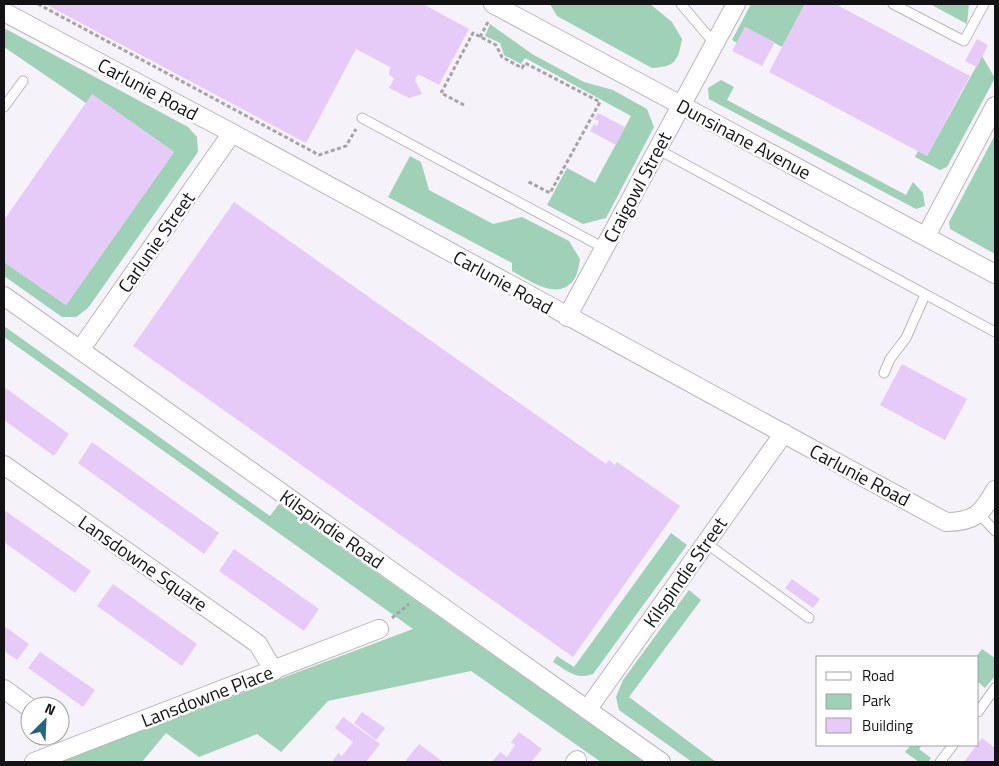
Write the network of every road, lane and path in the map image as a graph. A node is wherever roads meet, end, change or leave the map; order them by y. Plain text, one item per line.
1 (38, 4) edge
2 (493, 4) edge
3 (681, 4) edge
4 (736, 4) edge
5 (892, 4) edge
6 (984, 4) edge
7 (513, 8) edge
8 (4, 12) edge
9 (714, 43) junction
10 (23, 81) dead end
11 (680, 104) junction
12 (464, 105) dead end
13 (995, 106) edge
14 (4, 107) edge
15 (362, 118) joint
16 (232, 133) junction
17 (657, 149) junction
18 (527, 181) dead end
19 (926, 236) junction
20 (604, 248) junction
21 (995, 274) edge
22 (925, 295) junction
23 (4, 296) edge
24 (567, 317) junction
25 (995, 332) edge
26 (80, 350) junction
27 (884, 372) dead end
28 (784, 434) junction
29 (4, 465) edge
30 (995, 490) edge
31 (979, 514) junction
32 (995, 532) edge
33 (706, 543) junction
34 (422, 592) junction
35 (809, 618) dead end
36 (379, 629) joint
37 (274, 671) junction
38 (995, 688) edge
39 (4, 690) edge
40 (20, 701) edge
41 (587, 710) junction
42 (979, 711) edge
43 (70, 741) edge
44 (58, 746) edge
45 (952, 746) edge
46 (34, 762) edge
47 (661, 762) edge
48 (940, 762) edge

1 - 15 path
2 - 7 street, Dunsinane Avenue
3 - 9 lane
4 - 9 street, Craigowl Street
5 - 6 lane
7 - 11 street, Dunsinane Avenue
8 - 16 street, Carlunie Road
9 - 11 street, Craigowl Street
10 - 14 lane
11 - 17 street, Craigowl Street
11 - 19 street, Dunsinane Avenue
12 - 18 path
13 - 19 street
15 - 20 lane
16 - 24 street, Carlunie Road
16 - 26 street, Carlunie Street
17 - 20 street, Craigowl Street
17 - 22 lane
19 - 21 street, Dunsinane Avenue
20 - 24 street, Craigowl Street
22 - 25 lane
22 - 27 lane
23 - 26 street, Kilspindie Road
24 - 28 street, Carlunie Road
26 - 34 street, Kilspindie Road
28 - 31 street, Carlunie Road
28 - 33 street, Kilspindie Street
29 - 37 street, Lansdowne Square
30 - 31 street
31 - 32 lane
33 - 35 lane
33 - 41 street, Kilspindie Street
34 - 36 path
34 - 41 street, Kilspindie Road
36 - 37 street, Lansdowne Place
37 - 43 street, Lansdowne Place
38 - 42 lane
39 - 40 street
41 - 47 street, Kilspindie Road
44 - 46 street, Lansdowne Place
45 - 48 lane

